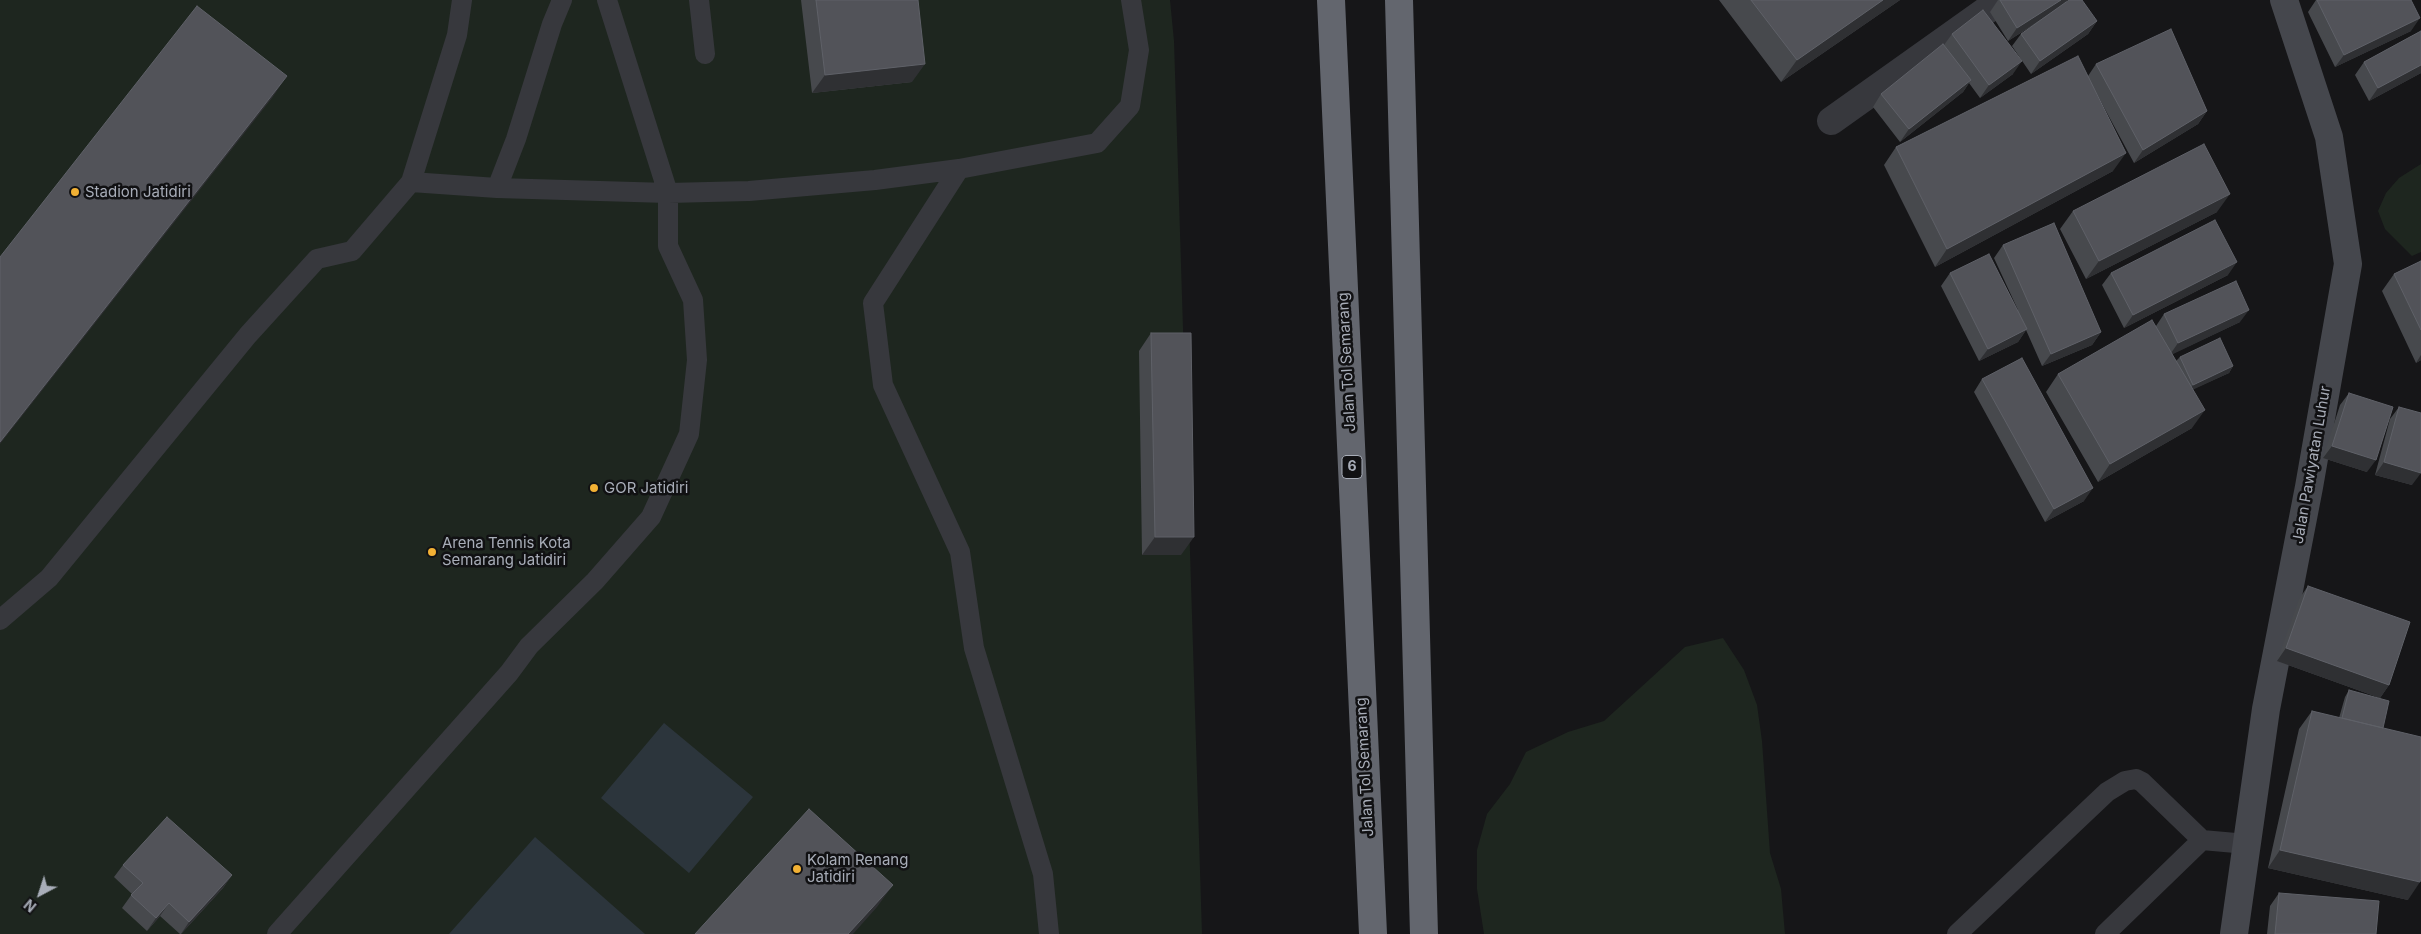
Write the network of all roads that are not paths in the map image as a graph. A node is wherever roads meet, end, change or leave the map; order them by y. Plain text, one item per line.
1 (462, 0) edge
2 (562, 0) edge
3 (607, 0) edge
4 (699, 0) edge
5 (1131, 0) edge
6 (1331, 0) edge
7 (1399, 0) edge
8 (2001, 0) edge
9 (2284, 0) edge
10 (705, 54) dead end
11 (1830, 121) dead end
12 (959, 168) junction
13 (411, 182) junction
14 (497, 188) junction
15 (668, 193) junction
16 (0, 620) edge
17 (2202, 840) junction
18 (2247, 844) junction
19 (2229, 929) edge
20 (276, 934) edge
21 (1049, 934) edge
22 (1373, 934) edge
23 (1424, 934) edge
24 (1957, 934) edge
25 (2105, 934) edge

1 - 13 lane
2 - 14 lane
3 - 15 lane
4 - 10 lane
5 - 12 lane
6 - 22 highway, Jalan Tol Semarang / 6
7 - 23 highway
8 - 11 street
9 - 18 main road, Jalan Pawiyatan Luhur
12 - 15 lane
12 - 21 lane
13 - 14 lane
13 - 16 lane
14 - 15 lane
15 - 20 lane
17 - 18 lane
17 - 24 lane
17 - 25 lane
18 - 19 main road, Jalan Pawiyatan Luhur

